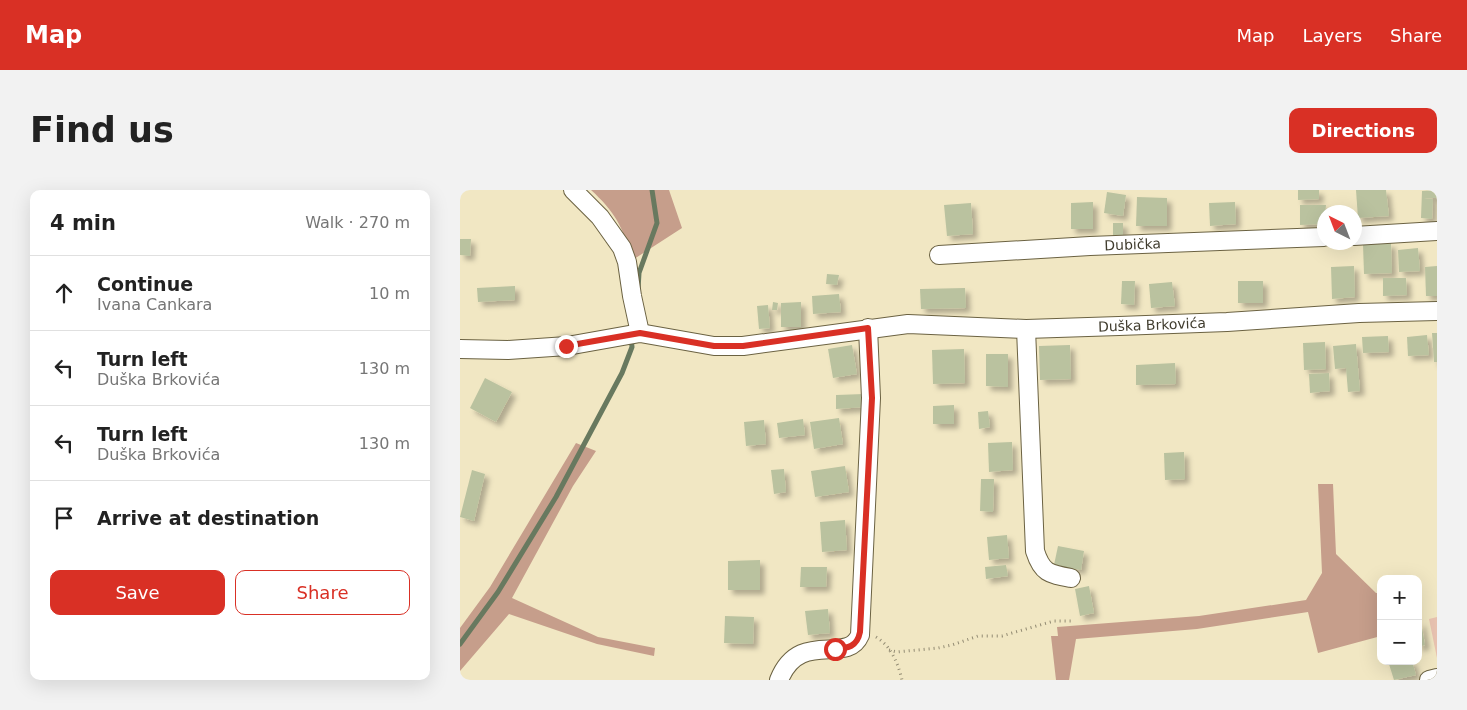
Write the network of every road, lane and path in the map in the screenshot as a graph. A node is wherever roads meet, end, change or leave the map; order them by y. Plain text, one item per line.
1 (573, 190) edge
2 (1437, 231) edge
3 (1362, 236) edge
4 (1317, 237) edge
5 (939, 255) dead end
6 (1437, 311) edge
7 (868, 328) junction
8 (1026, 328) junction
9 (640, 333) junction
10 (460, 350) edge
11 (1071, 578) dead end
12 (1073, 621) dead end
13 (860, 631) junction
14 (889, 650) junction
15 (1437, 678) edge
16 (780, 680) edge
17 (902, 680) edge
18 (1429, 680) edge

1 - 9 street
2 - 3 street
4 - 5 street, Dubička
6 - 8 street, Duška Brkovića
7 - 8 street, Duška Brkovića
7 - 9 street, Duška Brkovića
7 - 13 street
8 - 11 street
9 - 10 street, Duška Brkovića
12 - 14 path
13 - 14 path
13 - 16 street
14 - 17 path
15 - 18 street

